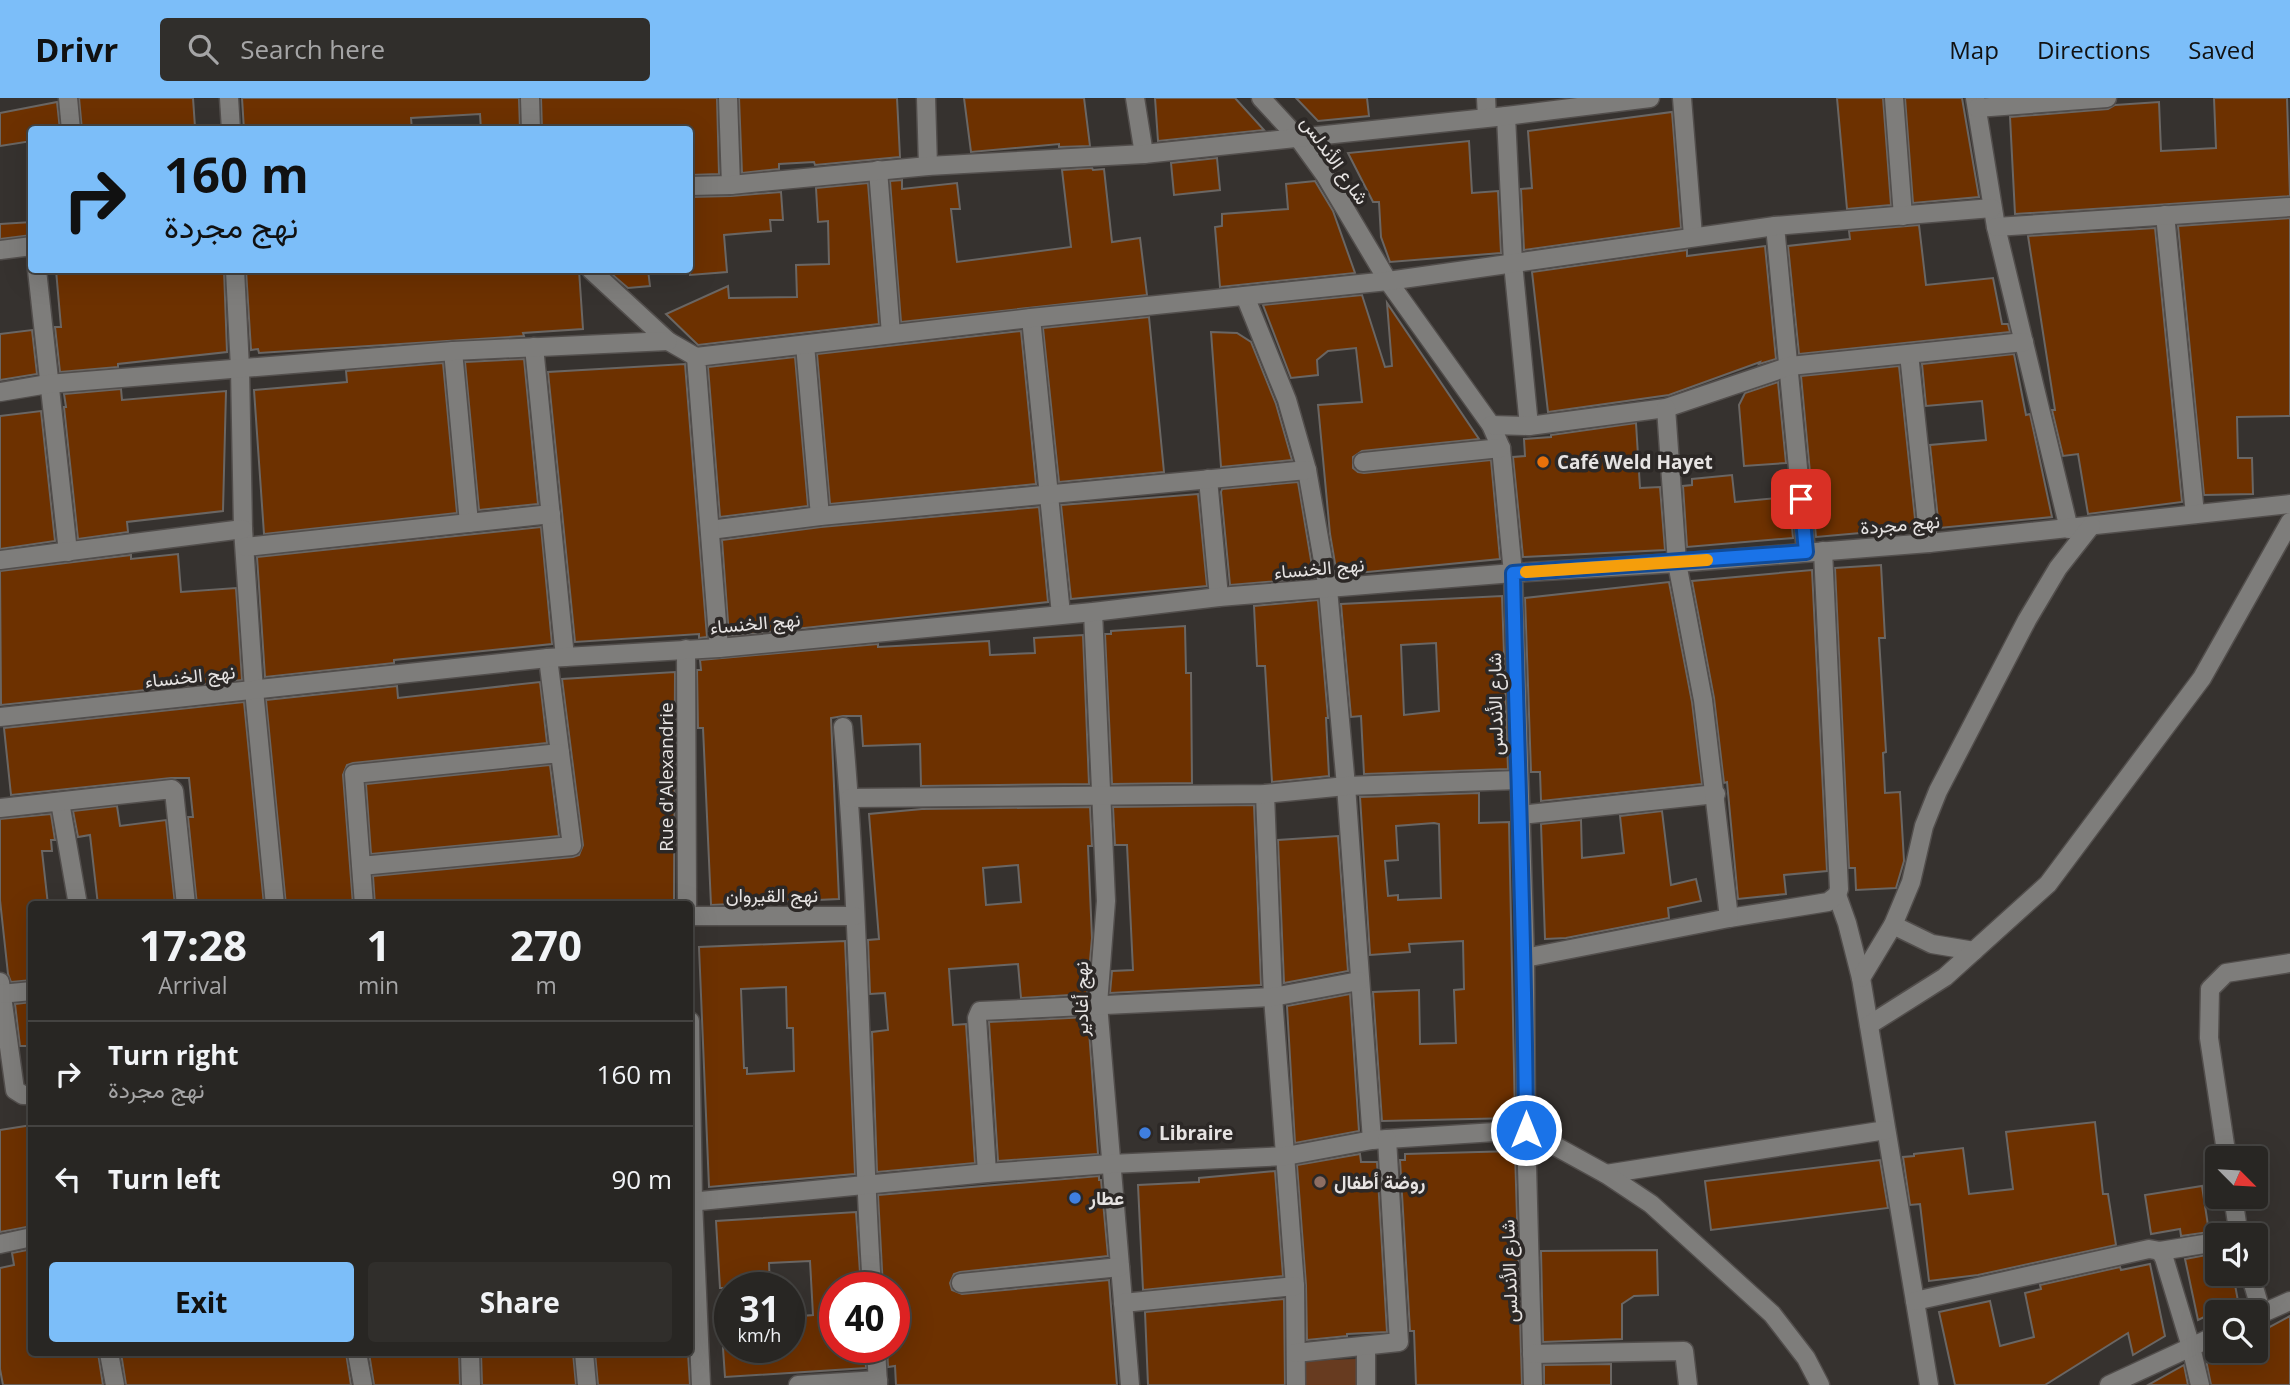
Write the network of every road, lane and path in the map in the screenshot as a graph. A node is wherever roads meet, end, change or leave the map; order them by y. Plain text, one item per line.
1 (68, 98) edge
2 (229, 98) edge
3 (530, 98) edge
4 (727, 98) edge
5 (926, 98) edge
6 (1135, 98) edge
7 (1261, 98) edge
8 (1486, 98) edge
9 (1650, 98) edge
10 (1682, 98) edge
11 (1894, 98) edge
12 (2098, 98) edge
13 (2107, 98) edge
14 (1976, 103) edge
15 (1506, 116) junction
16 (1487, 117) junction
17 (71, 126) edge
18 (231, 126) edge
19 (530, 126) edge
20 (1299, 139) junction
21 (1144, 154) junction
22 (928, 166) junction
23 (878, 170) junction
24 (731, 185) junction
25 (693, 186) edge
26 (2290, 207) edge
27 (1992, 208) junction
28 (2165, 215) junction
29 (1903, 216) junction
30 (1774, 226) junction
31 (1996, 227) junction
32 (1693, 236) junction
33 (28, 246) edge
34 (0, 250) edge
35 (1513, 263) junction
36 (37, 273) edge
37 (235, 273) edge
38 (594, 273) edge
39 (1388, 281) junction
40 (1245, 296) junction
41 (1031, 318) junction
42 (891, 334) junction
43 (668, 341) junction
44 (2024, 342) junction
45 (805, 345) junction
46 (534, 347) junction
47 (453, 351) junction
48 (1909, 354) junction
49 (696, 357) junction
50 (1790, 366) junction
51 (240, 368) junction
52 (48, 384) junction
53 (0, 392) edge
54 (1666, 408) junction
55 (1492, 425) junction
56 (1529, 426) junction
57 (1501, 448) junction
58 (1363, 463) dead end
59 (1307, 470) junction
60 (1208, 479) junction
61 (1049, 495) junction
62 (2290, 503) edge
63 (551, 514) junction
64 (2195, 514) junction
65 (820, 516) junction
66 (2290, 522) edge
67 (469, 523) junction
68 (2091, 526) junction
69 (2069, 529) junction
70 (710, 530) junction
71 (244, 538) junction
72 (1929, 543) junction
73 (68, 552) junction
74 (1814, 552) junction
75 (0, 561) edge
76 (1677, 563) junction
77 (1513, 573) junction
78 (1328, 589) junction
79 (1219, 597) junction
80 (1093, 612) junction
81 (1061, 614) junction
82 (719, 648) junction
83 (686, 649) junction
84 (557, 658) junction
85 (254, 690) junction
86 (0, 717) edge
87 (843, 727) dead end
88 (560, 753) junction
89 (1518, 780) junction
90 (1346, 786) junction
91 (1265, 794) junction
92 (1716, 794) junction
93 (1101, 796) junction
94 (850, 798) junction
95 (60, 802) junction
96 (0, 808) edge
97 (1521, 815) junction
98 (361, 866) junction
99 (1837, 895) junction
100 (77, 901) edge
101 (186, 901) edge
102 (275, 901) edge
103 (364, 901) edge
104 (687, 901) edge
105 (693, 916) edge
106 (855, 916) junction
107 (1729, 918) junction
108 (1893, 925) junction
109 (1974, 951) junction
110 (1525, 958) junction
111 (2290, 964) edge
112 (1861, 978) junction
113 (1359, 981) junction
114 (0, 990) edge
115 (28, 991) edge
116 (1273, 997) junction
117 (1098, 1004) junction
118 (1869, 1026) junction
119 (28, 1095) edge
120 (1526, 1130) junction
121 (1886, 1130) junction
122 (1380, 1140) junction
123 (2225, 1146) edge
124 (1286, 1156) junction
125 (1110, 1164) junction
126 (987, 1173) junction
127 (1606, 1174) junction
128 (865, 1186) junction
129 (693, 1201) edge
130 (28, 1238) edge
131 (693, 1238) edge
132 (0, 1244) edge
133 (2205, 1244) edge
134 (2160, 1251) junction
135 (1120, 1267) junction
136 (871, 1272) edge
137 (961, 1283) dead end
138 (1295, 1286) junction
139 (1915, 1301) junction
140 (2290, 1301) edge
141 (1123, 1303) junction
142 (2268, 1311) edge
143 (2205, 1341) edge
144 (1366, 1346) junction
145 (2191, 1347) junction
146 (1296, 1353) junction
147 (1532, 1354) junction
148 (110, 1356) edge
149 (358, 1356) edge
150 (470, 1356) edge
151 (584, 1356) edge
152 (877, 1363) edge
153 (878, 1382) edge
154 (115, 1385) edge
155 (363, 1385) edge
156 (471, 1385) edge
157 (587, 1385) edge
158 (701, 1385) edge
159 (798, 1385) edge
160 (1130, 1385) edge
161 (1296, 1385) edge
162 (1366, 1385) edge
163 (1533, 1385) edge
164 (1688, 1385) edge
165 (1820, 1385) edge
166 (1929, 1385) edge
167 (2109, 1385) edge
168 (2200, 1385) edge

1 - 17 street
2 - 18 street
3 - 19 street
4 - 24 street
5 - 22 street
6 - 21 street
7 - 20 street, شارع الأندلس
8 - 16 street
9 - 15 street
10 - 32 street
11 - 29 street
12 - 13 street
12 - 14 street
14 - 27 street
15 - 16 street
15 - 35 street
16 - 20 street
20 - 21 street
20 - 39 street, شارع الأندلس
21 - 22 street
22 - 23 street
23 - 24 street
23 - 42 street
24 - 25 street
26 - 28 street
27 - 29 street
27 - 31 street
28 - 31 street
28 - 64 street
29 - 30 street
30 - 32 street
30 - 50 street
31 - 44 street
32 - 35 street
33 - 34 street
35 - 39 street
35 - 56 street
36 - 52 street
37 - 51 street
38 - 43 street
39 - 40 street
39 - 55 street, شارع الأندلس
40 - 41 street
40 - 59 street
41 - 42 street
41 - 61 street
42 - 45 street
43 - 46 street
43 - 49 street
44 - 48 street
44 - 69 street
45 - 49 street
45 - 65 street
46 - 47 street
46 - 63 street
47 - 51 street
47 - 67 street
48 - 50 street
48 - 72 street
49 - 70 street
50 - 54 street
50 - 74 street
51 - 52 street
51 - 71 street
52 - 53 street
52 - 73 street
54 - 56 street
54 - 76 street
55 - 56 street
55 - 57 street, شارع الأندلس
57 - 58 street
57 - 77 street, شارع الأندلس
59 - 60 street
59 - 78 street
60 - 61 street
60 - 79 street
61 - 65 street
61 - 81 street
62 - 64 street, نهج مجردة
63 - 67 street
63 - 84 street
64 - 68 street, نهج مجردة
65 - 70 street
66 - 109 street
67 - 71 street
68 - 69 street, نهج مجردة
68 - 108 street
69 - 72 street, نهج مجردة
70 - 82 street
71 - 73 street
71 - 85 street
72 - 74 street, نهج مجردة
73 - 75 street
74 - 76 street, نهج مجردة
74 - 99 street
76 - 77 street, نهج مجردة
76 - 92 street
77 - 78 street, نهج الخنساء
77 - 89 street, شارع الأندلس
78 - 79 street, نهج الخنساء
78 - 90 street
79 - 80 street, نهج الخنساء
80 - 81 street, نهج الخنساء
80 - 93 street, نهج أغادير
81 - 82 street, نهج الخنساء
82 - 83 street, نهج الخنساء
83 - 84 street, نهج الخنساء
83 - 104 street, Rue d'Alexandrie
84 - 85 street, نهج الخنساء
84 - 88 street
85 - 86 street, نهج الخنساء
85 - 102 street
87 - 94 street
88 - 98 street
88 - 98 street
89 - 90 street
89 - 97 street, شارع الأندلس
90 - 91 street
90 - 113 street
91 - 93 street
91 - 116 street
92 - 97 street
92 - 107 street
93 - 94 street
93 - 117 street, نهج أغادير
94 - 106 street
95 - 96 street
95 - 100 street
95 - 101 street
97 - 110 street, شارع الأندلس
98 - 103 street
99 - 107 street
99 - 112 street
105 - 106 street, نهج القيروان
106 - 128 street
107 - 110 street
108 - 109 street
108 - 112 street
109 - 118 street
110 - 120 street, شارع الأندلس
111 - 123 street
112 - 118 street
113 - 116 street
113 - 122 street
114 - 115 street
114 - 119 street
116 - 117 street
116 - 124 street
117 - 125 street, نهج أغادير
117 - 126 street
118 - 121 street
120 - 122 street
120 - 127 street
120 - 147 street, شارع الأندلس
121 - 127 street
121 - 139 street
122 - 124 street
122 - 144 street
124 - 125 street
124 - 138 street
125 - 126 street
125 - 135 street, نهج أغادير
126 - 128 street
127 - 165 street
128 - 129 street
128 - 136 street
130 - 132 street
131 - 158 street
133 - 134 street
134 - 139 street
134 - 145 street
135 - 137 street
135 - 141 street, نهج أغادير
138 - 141 street
138 - 146 street
139 - 166 street
140 - 142 street
141 - 160 street, نهج أغادير
143 - 145 street
144 - 146 street
144 - 162 street
145 - 167 street
145 - 168 street
146 - 161 street
147 - 163 street, شارع الأندلس
147 - 164 street
148 - 154 street
149 - 155 street
150 - 156 street
151 - 157 street
152 - 153 street
153 - 159 street

